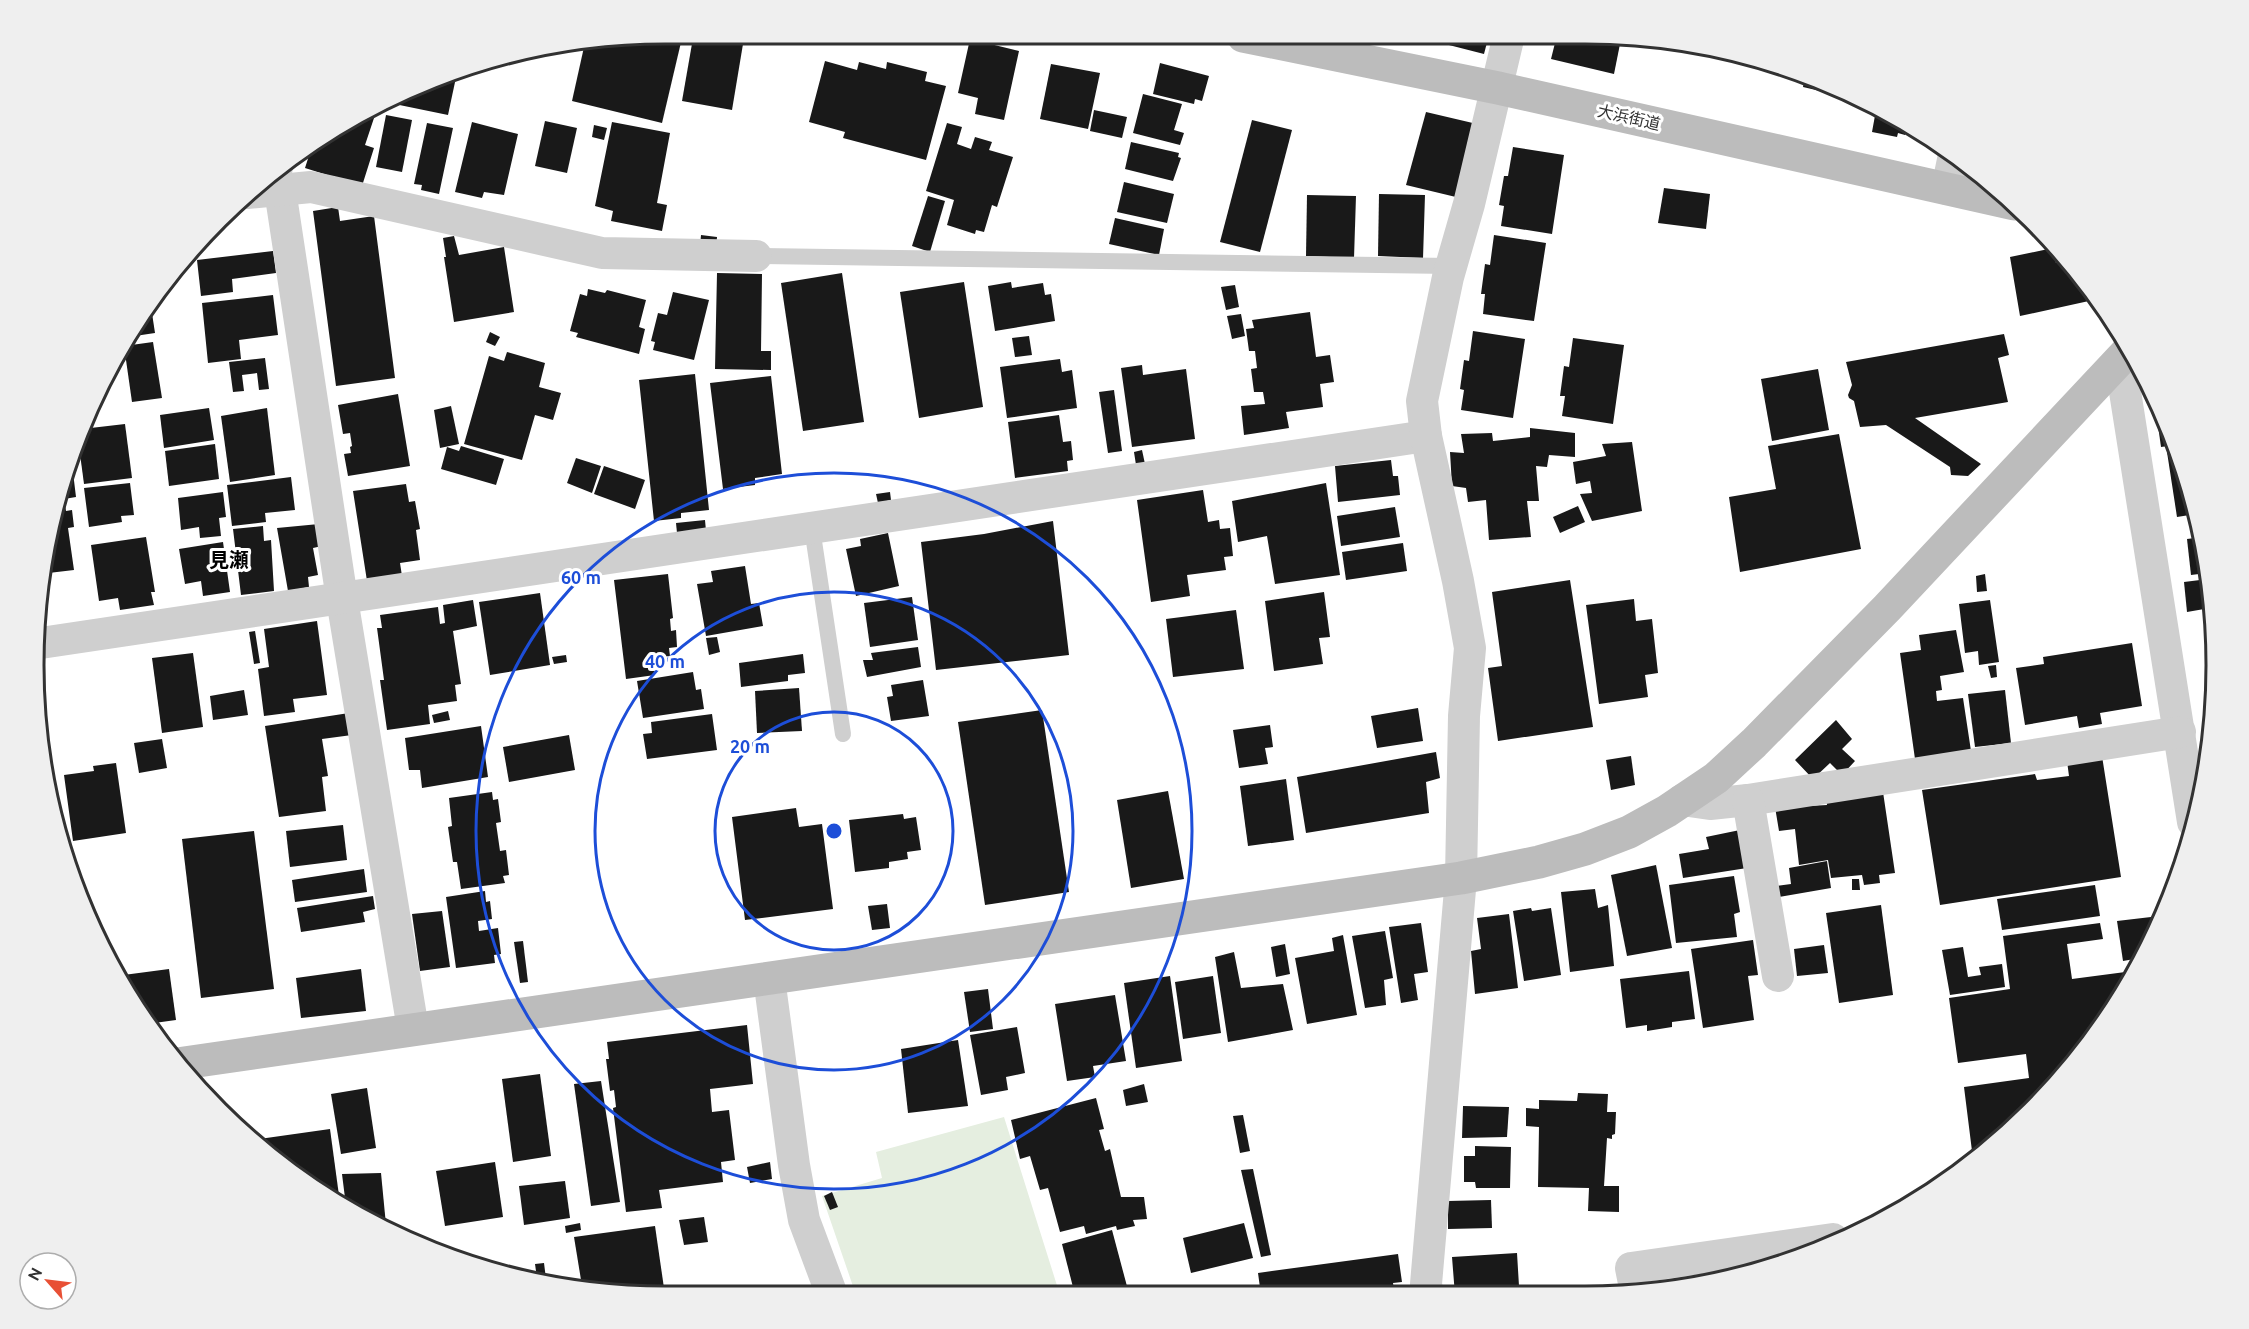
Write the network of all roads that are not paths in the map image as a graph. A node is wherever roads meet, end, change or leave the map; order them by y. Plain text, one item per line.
1 (1282, 44) edge
2 (1507, 44) edge
3 (1498, 88) junction
4 (1952, 164) edge
5 (284, 174) edge
6 (1947, 189) junction
7 (280, 190) junction
8 (263, 192) edge
9 (1996, 200) edge
10 (756, 256) joint
11 (1451, 266) junction
12 (2123, 357) edge
13 (2126, 361) edge
14 (1426, 436) junction
15 (812, 528) junction
16 (342, 599) junction
17 (45, 642) edge
18 (2180, 732) junction
19 (843, 734) dead end
20 (1682, 800) junction
21 (1748, 800) junction
22 (2190, 801) edge
23 (1461, 878) junction
24 (1778, 976) dead end
25 (769, 978) junction
26 (413, 1029) junction
27 (188, 1062) edge
28 (1812, 1242) edge
29 (1634, 1283) edge
30 (829, 1286) edge
31 (1426, 1286) edge

1 - 3 street, 大浜街道
2 - 3 street
3 - 6 street, 大浜街道
3 - 11 street
4 - 6 street
5 - 7 lane
6 - 9 street, 大浜街道
7 - 8 street
7 - 10 street
7 - 16 street
10 - 11 lane
11 - 14 street
12 - 20 street
13 - 18 street
14 - 15 street
14 - 23 street
15 - 16 street
15 - 19 lane
16 - 17 street
16 - 26 street
18 - 21 street
18 - 22 street
20 - 21 street
20 - 23 street
21 - 24 street
23 - 25 street
23 - 31 street
25 - 26 street
25 - 30 street
26 - 27 street
28 - 29 street

